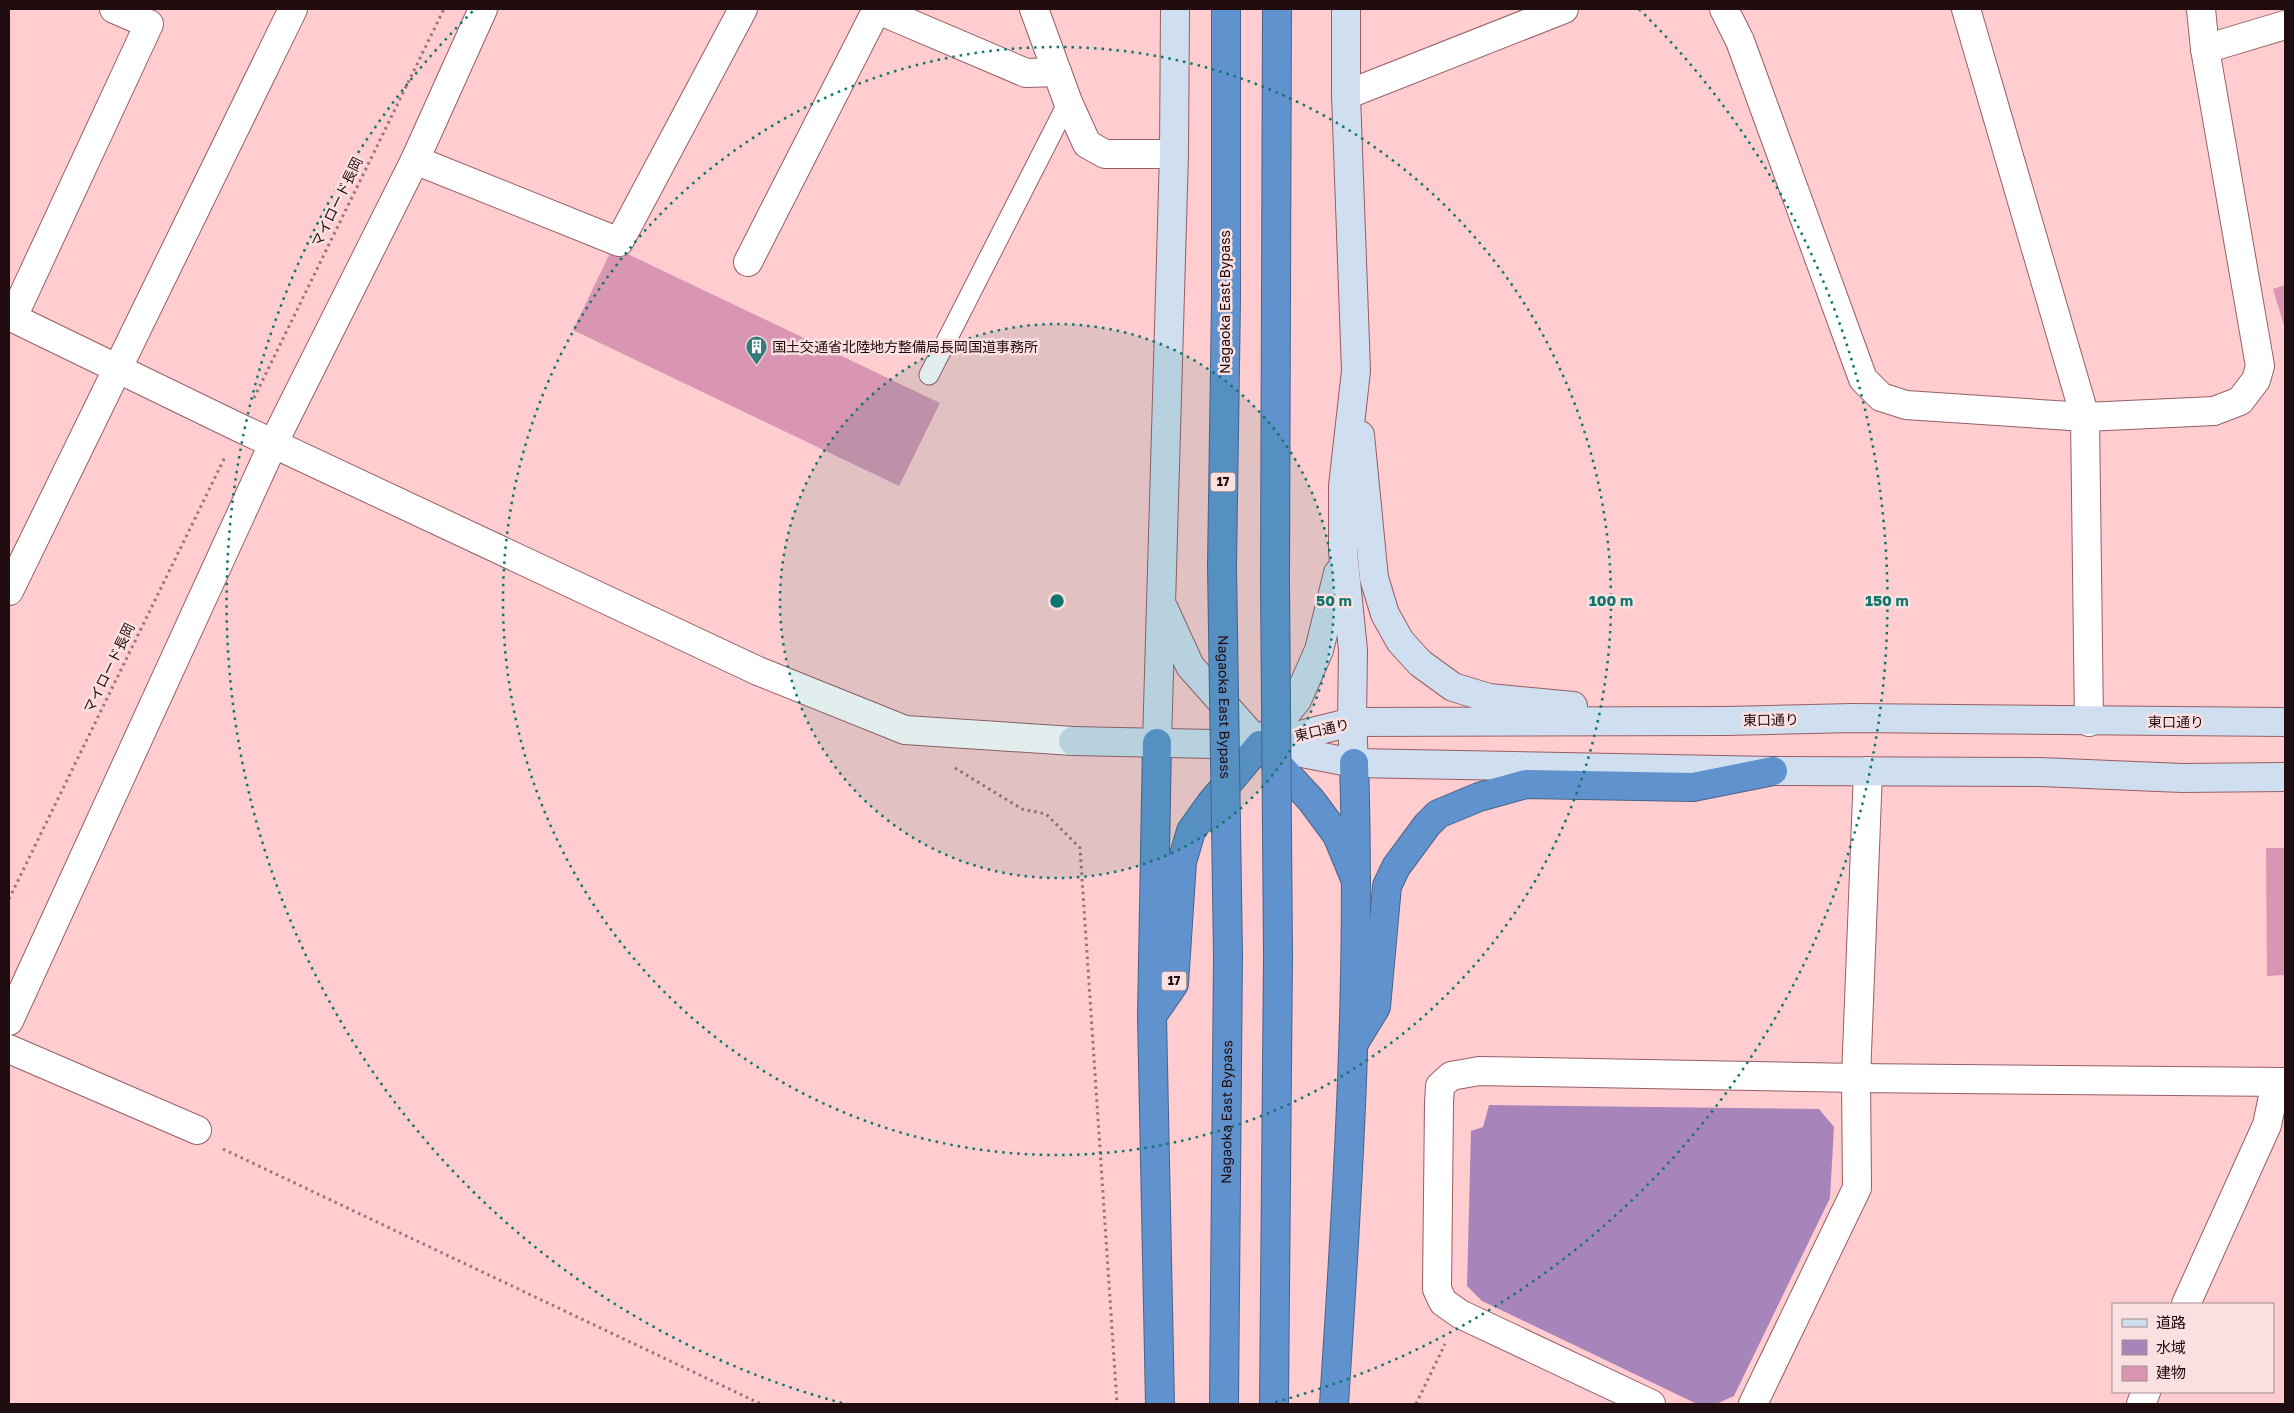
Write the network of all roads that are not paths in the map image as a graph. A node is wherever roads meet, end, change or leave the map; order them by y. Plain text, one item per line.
1 (114, 9) edge
2 (293, 9) edge
3 (483, 9) edge
4 (743, 9) edge
5 (876, 9) edge
6 (1034, 9) edge
7 (1175, 9) edge
8 (1226, 9) edge
9 (1277, 9) edge
10 (1346, 9) edge
11 (1564, 9) edge
12 (1724, 9) edge
13 (1966, 9) edge
14 (2201, 9) edge
15 (2285, 25) edge
16 (2206, 49) junction
17 (1057, 72) junction
18 (1346, 95) junction
19 (1068, 102) junction
20 (1174, 154) junction
21 (415, 160) junction
22 (748, 262) dead end
23 (11, 316) edge
24 (118, 369) junction
25 (1356, 371) junction
26 (929, 375) dead end
27 (2085, 417) junction
28 (274, 442) junction
29 (1343, 552) junction
30 (9, 591) edge
31 (1162, 603) junction
32 (1727, 721) junction
33 (1352, 722) junction
34 (2089, 722) junction
35 (2285, 722) edge
36 (1157, 743) junction
37 (1260, 745) junction
38 (1354, 763) junction
39 (1773, 771) junction
40 (1868, 771) junction
41 (2285, 777) edge
42 (1356, 881) junction
43 (1152, 1016) junction
44 (9, 1021) edge
45 (1354, 1043) junction
46 (9, 1049) edge
47 (1856, 1078) junction
48 (2281, 1082) edge
49 (197, 1130) road end
50 (2186, 1303) edge
51 (1160, 1404) edge
52 (1224, 1404) edge
53 (1274, 1404) edge
54 (1334, 1404) edge
55 (1651, 1404) edge
56 (1753, 1404) edge

1 - 23 street
2 - 24 street
3 - 21 street
4 - 21 street
5 - 17 street
5 - 22 street
6 - 17 street
7 - 20 street, 17
8 - 52 highway, Nagaoka East Bypass / 17, bridge
9 - 53 highway, bridge
10 - 18 street, 17
11 - 18 street
12 - 27 street
13 - 27 street
14 - 16 street
15 - 16 street
16 - 27 street
17 - 19 street
18 - 25 street, 17
19 - 20 street
19 - 26 lane
20 - 31 street, 17
21 - 28 street
23 - 24 street
24 - 28 street
24 - 30 street
25 - 29 street, 17
25 - 32 street
27 - 34 street
28 - 36 street, 東口通り
28 - 44 street
29 - 33 street, 17
29 - 37 street, 17
31 - 36 street, 17
31 - 37 street, 17
32 - 33 street, 東口通り
32 - 34 street, 東口通り
33 - 37 street, 東口通り
33 - 38 street, 17
34 - 35 street, 東口通り
36 - 37 street, 東口通り
36 - 43 highway, 17
37 - 38 street, 東口通り
37 - 42 highway, 17
37 - 43 highway, 17
38 - 39 street, 東口通り
38 - 42 highway, 17
39 - 40 street, 東口通り
39 - 45 highway
40 - 41 street, 東口通り
40 - 47 street
42 - 45 highway, 17
43 - 51 highway, 17
45 - 54 highway, 17
46 - 49 street
47 - 48 street
47 - 55 street
47 - 56 street
48 - 50 street

